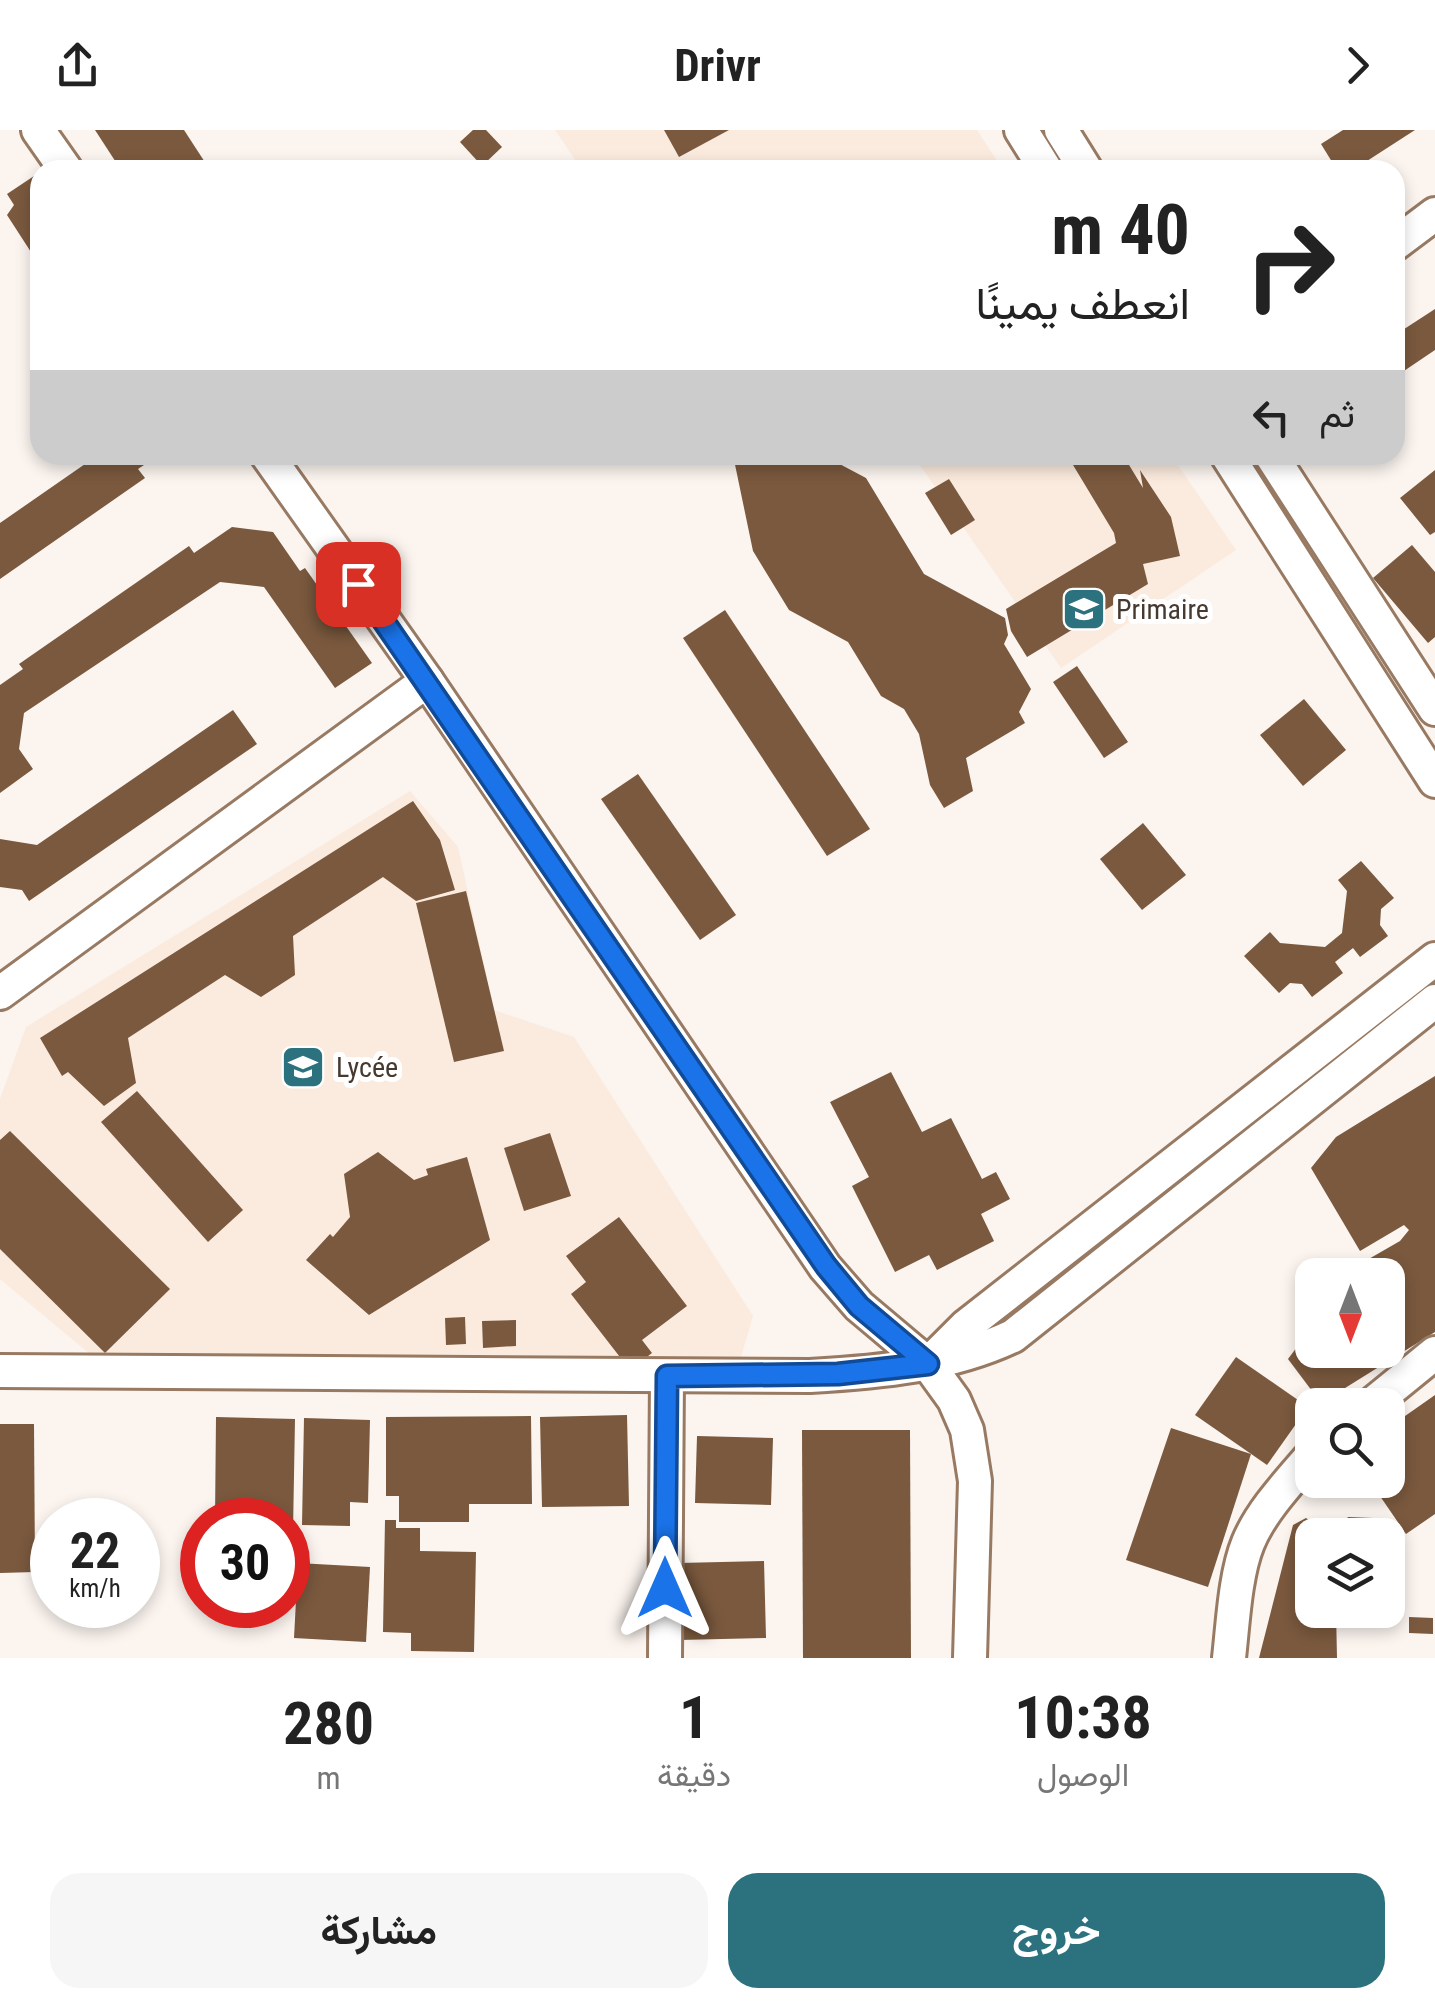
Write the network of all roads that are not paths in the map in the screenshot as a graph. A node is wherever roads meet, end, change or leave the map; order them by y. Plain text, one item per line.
1 (38, 130) edge
2 (1020, 130) edge
3 (1061, 130) edge
4 (59, 160) edge
5 (1040, 160) edge
6 (1080, 160) edge
7 (1435, 214) edge
8 (1405, 236) edge
9 (275, 465) edge
10 (1233, 465) edge
11 (1277, 465) edge
12 (427, 681) junction
13 (1435, 708) edge
14 (1435, 781) edge
15 (1435, 959) edge
16 (0, 993) edge
17 (1435, 1001) edge
18 (1435, 1353) edge
19 (928, 1364) junction
20 (0, 1371) edge
21 (667, 1376) junction
22 (1392, 1388) edge
23 (1295, 1475) edge
24 (665, 1658) edge
25 (970, 1658) edge
26 (1230, 1658) edge

1 - 4 street
2 - 5 street
3 - 6 street
7 - 8 street
9 - 12 street
10 - 14 street
11 - 13 street
12 - 16 street
12 - 19 street
15 - 19 street
17 - 19 street
18 - 22 street
19 - 21 street
19 - 25 street
20 - 21 street
21 - 24 street
23 - 26 street

